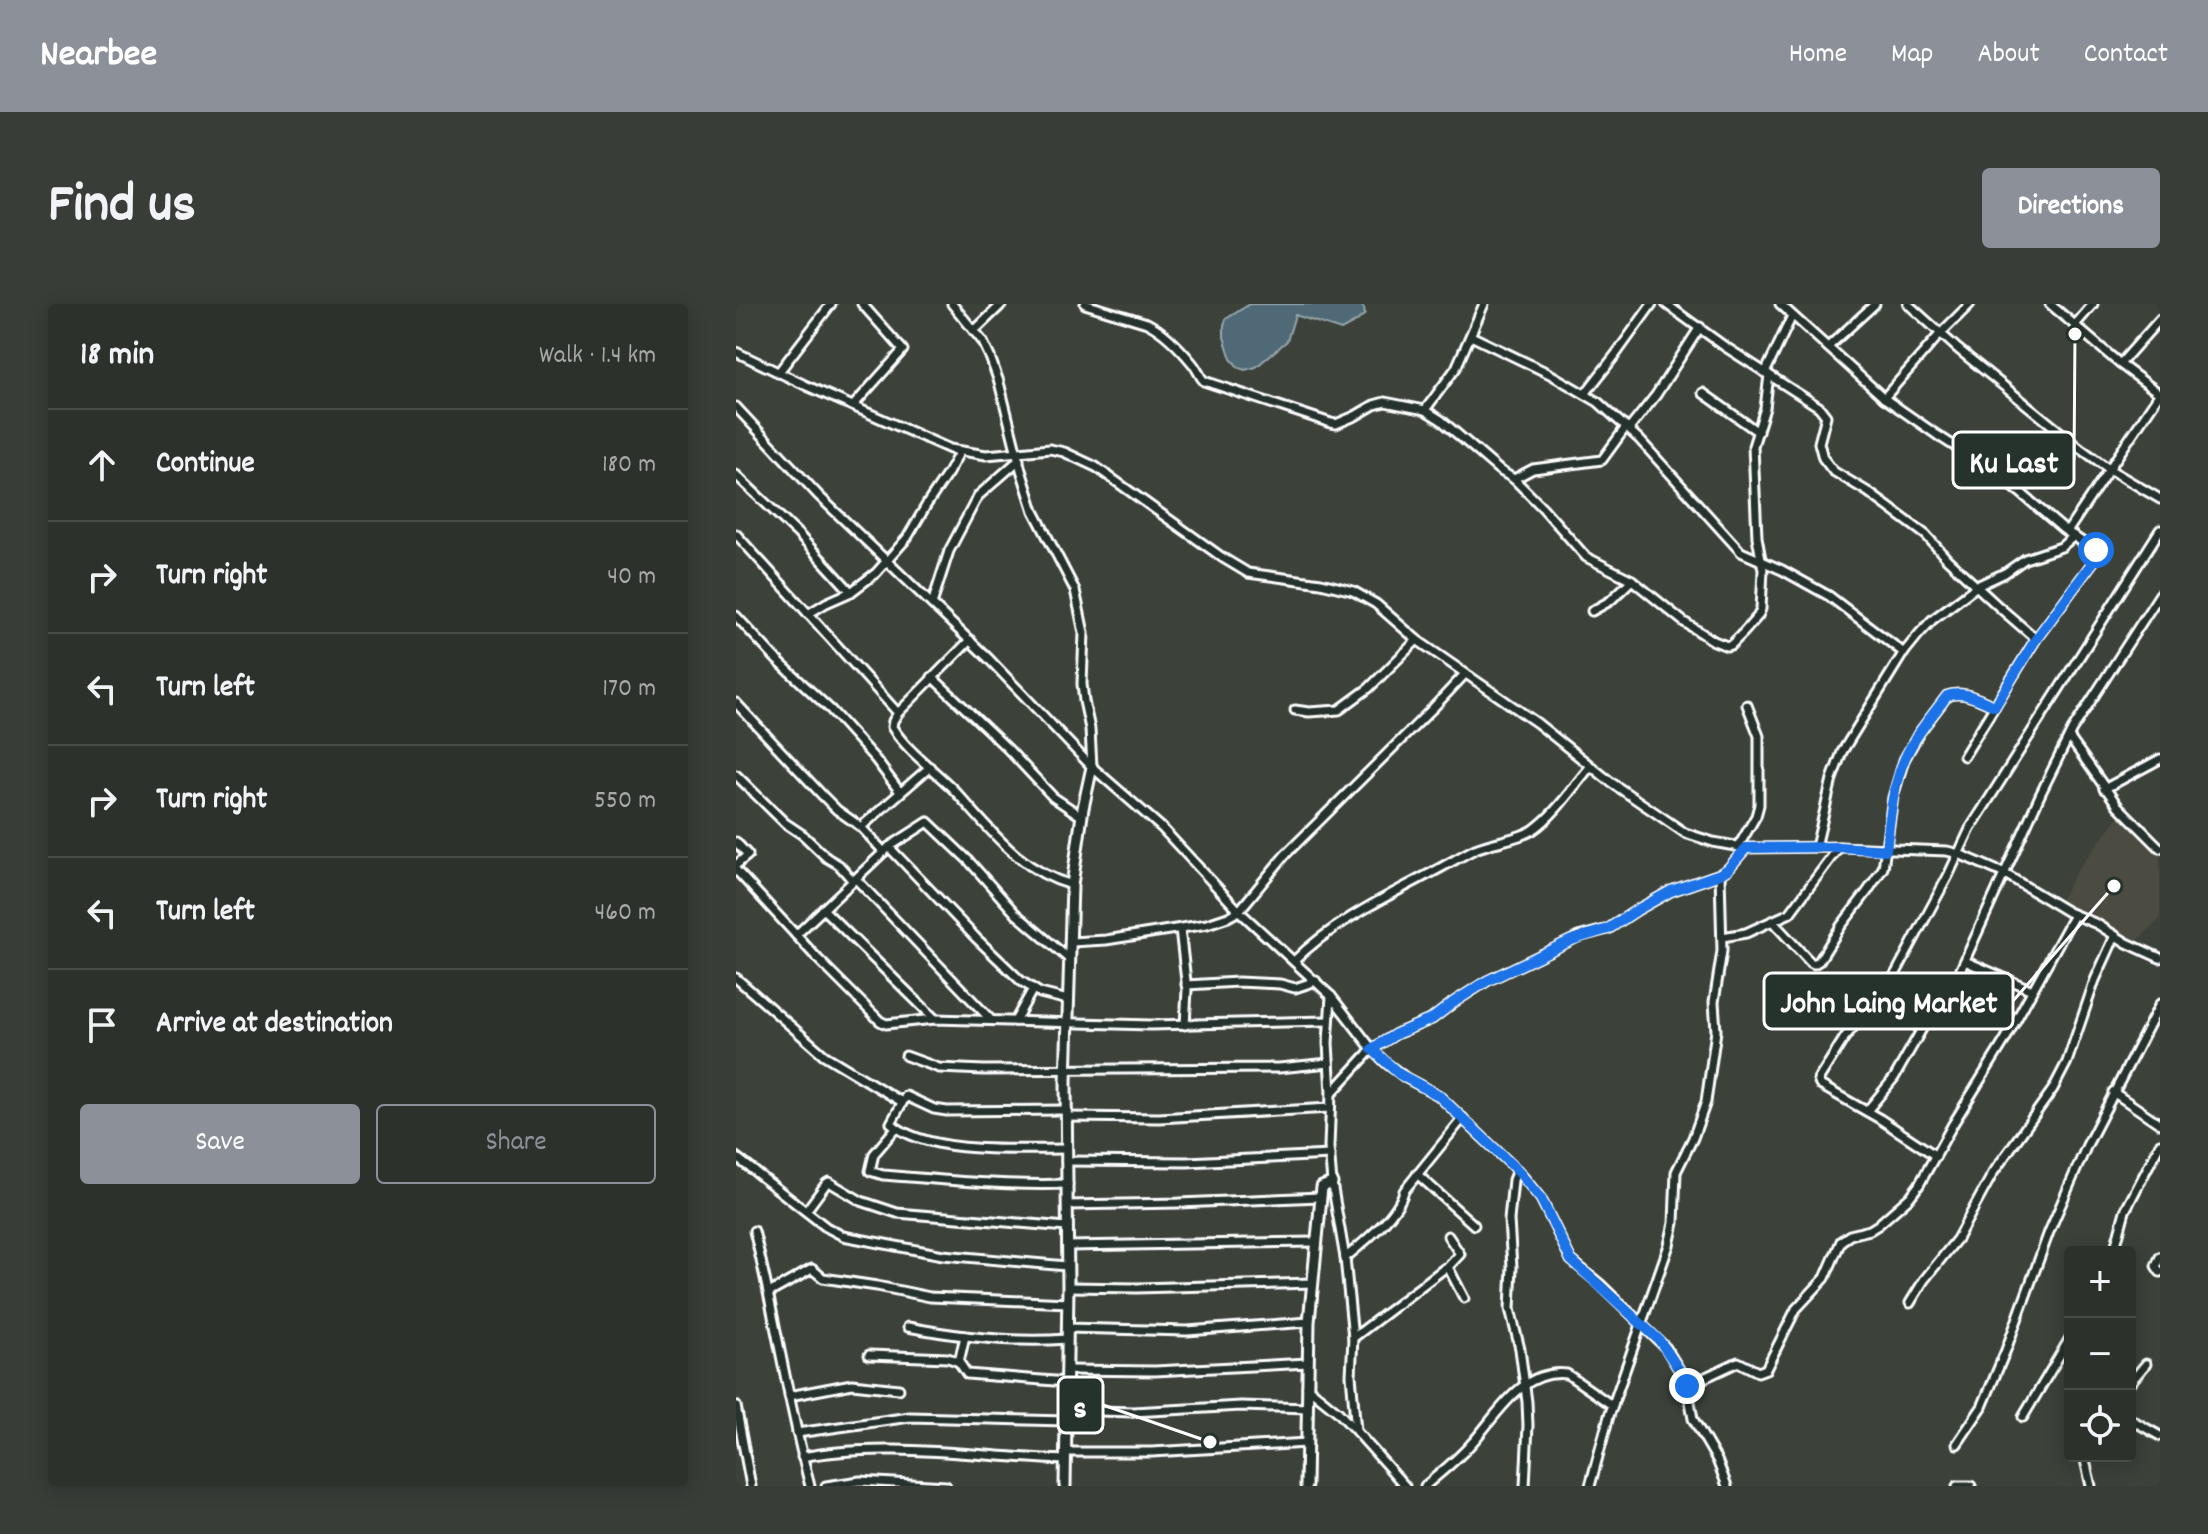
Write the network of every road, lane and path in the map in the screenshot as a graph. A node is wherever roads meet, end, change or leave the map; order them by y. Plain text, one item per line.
1 (831, 304) edge
2 (862, 304) edge
3 (952, 304) edge
4 (1002, 304) edge
5 (1085, 304) edge
6 (1484, 304) edge
7 (1652, 304) edge
8 (1666, 304) edge
9 (1780, 304) edge
10 (1875, 304) edge
11 (1908, 304) edge
12 (1970, 304) edge
13 (2050, 304) edge
14 (2093, 304) edge
15 (1792, 316) junction
16 (2160, 319) edge
17 (2075, 325) junction
18 (1700, 327) junction
19 (974, 331) junction
20 (1940, 334) junction
21 (1471, 336) junction
22 (1828, 347) junction
23 (736, 352) edge
24 (2120, 364) junction
25 (778, 373) junction
26 (1767, 374) junction
27 (1703, 393) dead end
28 (1585, 394) junction
29 (2160, 394) edge
30 (1884, 398) junction
31 (853, 406) junction
32 (736, 407) edge
33 (1425, 410) junction
34 (1628, 428) junction
35 (1758, 432) junction
36 (960, 451) junction
37 (1018, 455) junction
38 (2109, 469) junction
39 (736, 475) edge
40 (1514, 479) junction
41 (2160, 499) edge
42 (2160, 530) edge
43 (736, 534) edge
44 (2070, 534) junction
45 (886, 561) junction
46 (1762, 561) junction
47 (1632, 580) junction
48 (1977, 586) junction
49 (851, 592) junction
50 (2160, 594) edge
51 (932, 604) junction
52 (1592, 611) dead end
53 (808, 614) junction
54 (736, 616) edge
55 (2036, 639) junction
56 (970, 640) junction
57 (1417, 640) junction
58 (1904, 653) junction
59 (1465, 674) junction
60 (932, 677) junction
61 (736, 703) edge
62 (1747, 705) dead end
63 (1995, 706) junction
64 (1295, 710) dead end
65 (898, 713) junction
66 (2069, 737) junction
67 (1964, 756) dead end
68 (2160, 759) edge
69 (930, 767) junction
70 (1092, 767) junction
71 (1590, 767) junction
72 (736, 775) edge
73 (2104, 789) junction
74 (900, 792) junction
75 (1081, 816) junction
76 (861, 827) junction
77 (736, 842) edge
78 (1742, 847) junction
79 (1816, 847) junction
80 (1839, 847) junction
81 (2160, 848) edge
82 (887, 850) junction
83 (1886, 850) junction
84 (1959, 854) junction
85 (736, 868) edge
86 (1720, 874) junction
87 (2005, 874) junction
88 (854, 880) junction
89 (1072, 885) junction
90 (823, 909) junction
91 (1239, 911) junction
92 (2074, 915) junction
93 (1773, 922) junction
94 (1180, 929) junction
95 (796, 935) junction
96 (2115, 936) junction
97 (1722, 937) junction
98 (1071, 942) junction
99 (2160, 958) edge
100 (1069, 959) junction
101 (1294, 961) junction
102 (1965, 961) junction
103 (736, 978) edge
104 (1316, 981) junction
105 (1186, 985) junction
106 (1033, 989) junction
107 (2032, 990) junction
108 (1331, 996) junction
109 (1068, 1000) junction
110 (2160, 1004) edge
111 (935, 1019) junction
112 (991, 1020) junction
113 (1015, 1021) junction
114 (1328, 1021) junction
115 (1067, 1022) junction
116 (1185, 1025) junction
117 (1372, 1049) junction
118 (906, 1056) dead end
119 (1329, 1063) junction
120 (1067, 1070) junction
121 (2113, 1092) junction
122 (1331, 1094) junction
123 (902, 1102) junction
124 (1330, 1108) junction
125 (1867, 1111) junction
126 (1066, 1114) junction
127 (1463, 1118) junction
128 (2160, 1124) edge
129 (896, 1128) junction
130 (2160, 1144) edge
131 (1066, 1149) junction
132 (1330, 1155) junction
133 (1936, 1156) junction
134 (736, 1157) edge
135 (1066, 1161) junction
136 (1517, 1170) junction
137 (1417, 1174) junction
138 (1332, 1183) junction
139 (1068, 1184) junction
140 (1320, 1197) junction
141 (1067, 1205) junction
142 (806, 1211) junction
143 (1474, 1225) dead end
144 (1067, 1227) junction
145 (754, 1231) dead end
146 (1448, 1236) dead end
147 (1315, 1242) junction
148 (1067, 1246) junction
149 (2116, 1246) edge
150 (2160, 1257) edge
151 (1345, 1258) junction
152 (1067, 1266) junction
153 (1447, 1268) junction
154 (2160, 1272) edge
155 (1313, 1283) junction
156 (1068, 1287) junction
157 (769, 1293) junction
158 (1464, 1298) dead end
159 (1068, 1303) junction
160 (1910, 1303) dead end
161 (1309, 1322) junction
162 (1641, 1323) junction
163 (908, 1327) dead end
164 (1067, 1333) junction
165 (965, 1336) junction
166 (1353, 1338) junction
167 (2064, 1348) edge
168 (869, 1355) dead end
169 (959, 1362) junction
170 (1308, 1363) junction
171 (2146, 1364) dead end
172 (1067, 1370) junction
173 (2136, 1376) edge
174 (1067, 1382) junction
175 (1524, 1385) junction
176 (1687, 1386) junction
177 (1307, 1387) junction
178 (899, 1389) dead end
179 (789, 1396) junction
180 (736, 1406) edge
181 (1613, 1406) junction
182 (1308, 1408) junction
183 (1066, 1410) junction
184 (2023, 1417) dead end
185 (1066, 1421) junction
186 (2136, 1422) edge
187 (1356, 1431) junction
188 (797, 1433) junction
189 (2160, 1436) edge
190 (1307, 1443) junction
191 (1957, 1444) dead end
192 (1065, 1456) junction
193 (802, 1457) junction
194 (2085, 1462) edge
195 (751, 1486) edge
196 (810, 1486) edge
197 (826, 1486) edge
198 (946, 1486) edge
199 (1065, 1486) edge
200 (1306, 1486) edge
201 (1405, 1486) edge
202 (1425, 1486) edge
203 (1525, 1486) edge
204 (1590, 1486) edge
205 (1727, 1486) edge
206 (1957, 1486) edge
207 (1971, 1486) edge
208 (2091, 1486) edge

1 - 25 street
2 - 31 street
3 - 19 street
4 - 19 street
5 - 33 street
6 - 21 street
7 - 28 street
8 - 18 street
9 - 15 street
10 - 22 street
11 - 20 street
12 - 20 street
13 - 17 street
14 - 17 street
15 - 22 street
15 - 26 street
16 - 24 street
17 - 24 street
18 - 26 street
18 - 34 street
19 - 37 street
20 - 30 street
20 - 38 street
21 - 28 street
21 - 33 street
22 - 30 street
23 - 25 street
24 - 29 street
25 - 31 street
26 - 35 street
26 - 48 street
27 - 35 street
28 - 34 street
29 - 38 street
30 - 44 street
31 - 36 street
32 - 45 street
33 - 40 street
34 - 40 street
34 - 46 street
35 - 46 street
36 - 37 street
36 - 45 street
37 - 51 street
37 - 57 street
37 - 70 street
38 - 41 street
38 - 44 street
39 - 49 street
40 - 47 street
42 - 84 street
43 - 53 street
44 - 48 street
44 - 55 street
45 - 49 street
45 - 51 street
46 - 47 street
46 - 58 street
47 - 52 street
48 - 55 street
48 - 58 street
49 - 53 street
50 - 66 street
51 - 56 street
53 - 65 street
54 - 74 street
55 - 63 street
56 - 60 street
56 - 70 street
57 - 59 street
57 - 64 street
58 - 79 street
59 - 71 street
59 - 91 street
60 - 65 street
60 - 75 street
61 - 76 street
62 - 78 street
63 - 67 street
63 - 83 street
65 - 69 street
66 - 73 street
66 - 87 street
68 - 73 street
69 - 74 street
69 - 89 street
70 - 75 street
70 - 91 street
71 - 78 street
71 - 101 street
72 - 88 street
73 - 81 street
74 - 76 street
75 - 89 street
76 - 82 street
77 - 85 street
78 - 79 street
78 - 86 street
79 - 80 street
80 - 83 street
80 - 93 street
82 - 88 street
82 - 100 street
82 - 106 street
83 - 84 street
83 - 93 street
84 - 87 street
84 - 125 street
85 - 95 street
86 - 97 street
86 - 117 street
87 - 92 street
87 - 102 street
88 - 90 street
88 - 112 street
89 - 98 street
90 - 95 street
90 - 111 street
91 - 94 street
91 - 101 street
92 - 96 street
92 - 107 street
93 - 97 street
94 - 98 street
94 - 105 street
95 - 111 street
96 - 99 street
96 - 160 street
97 - 162 street
98 - 100 street
100 - 109 street
101 - 104 street
102 - 107 street
102 - 125 street
103 - 123 street
104 - 105 street
104 - 108 street
105 - 116 street
106 - 109 street
106 - 113 street
107 - 133 street
108 - 114 street
108 - 117 street
109 - 115 street
110 - 121 street
111 - 112 street
112 - 113 street
113 - 115 street
114 - 116 street
114 - 119 street
115 - 116 street
115 - 120 street
117 - 122 street
117 - 127 street
118 - 120 street
119 - 120 street
119 - 122 street
120 - 126 street
121 - 128 street
121 - 191 street
122 - 124 street
123 - 126 street
123 - 129 street
124 - 126 street
124 - 132 street
125 - 133 street
126 - 131 street
127 - 136 street
127 - 137 street
129 - 131 street
129 - 139 street
130 - 149 street
131 - 135 street
132 - 135 street
132 - 138 street
133 - 176 street
134 - 142 street
135 - 139 street
136 - 162 street
136 - 175 street
137 - 143 street
137 - 151 street
138 - 140 street
138 - 151 street
139 - 141 street
140 - 141 street
140 - 147 street
141 - 144 street
142 - 144 street
142 - 152 street
144 - 148 street
145 - 157 street
146 - 153 street
147 - 148 street
147 - 155 street
148 - 152 street
150 - 154 street
151 - 166 street
152 - 156 street
153 - 158 street
153 - 166 street
155 - 156 street
155 - 161 street
156 - 159 street
157 - 159 street
157 - 179 street
159 - 164 street
161 - 164 street
161 - 170 street
162 - 176 street
162 - 181 street
163 - 165 street
164 - 165 street
164 - 172 street
165 - 169 street
166 - 187 street
167 - 184 street
168 - 169 street
169 - 174 street
170 - 172 street
170 - 177 street
171 - 173 street
172 - 174 street
174 - 183 street
175 - 181 street
175 - 202 street
175 - 203 street
176 - 205 street
177 - 182 street
177 - 187 street
178 - 179 street
179 - 188 street
180 - 195 street
181 - 204 street
182 - 183 street
182 - 190 street
183 - 185 street
185 - 188 street
185 - 192 street
186 - 189 street
187 - 201 street
188 - 193 street
190 - 192 street
190 - 200 street
192 - 193 street
192 - 199 street
193 - 196 street
194 - 208 street
197 - 198 street
206 - 207 street

